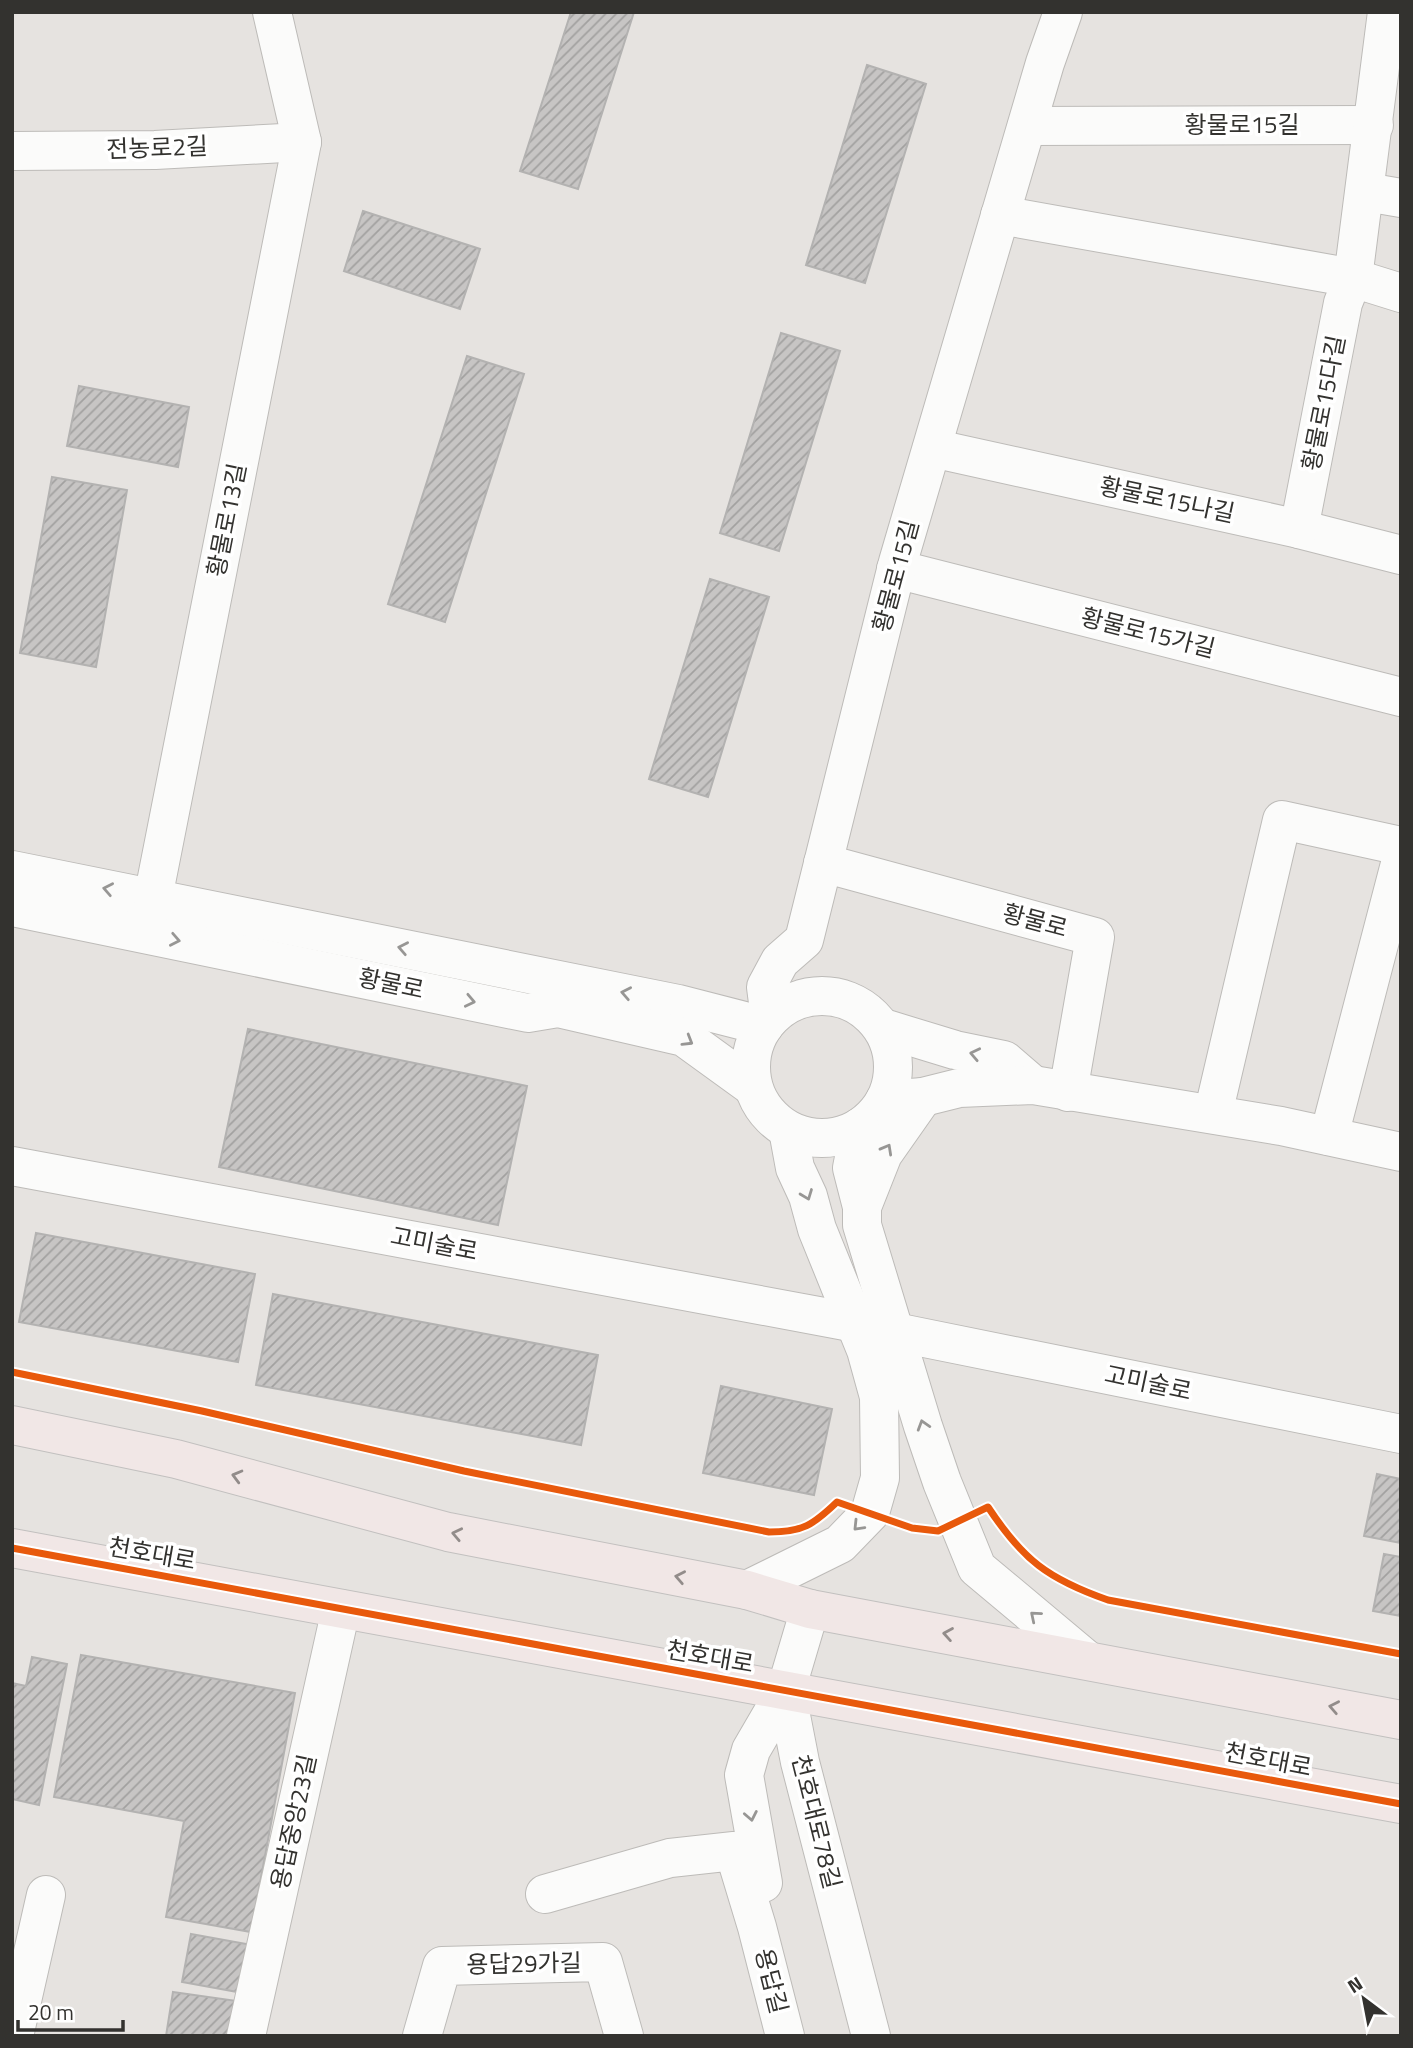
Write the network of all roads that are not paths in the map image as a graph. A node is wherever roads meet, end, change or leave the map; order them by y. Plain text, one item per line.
1 (272, 12) edge
2 (1063, 12) edge
3 (1387, 12) edge
4 (1374, 125) junction
5 (1027, 126) junction
6 (302, 142) junction
7 (12, 151) edge
8 (1383, 195) edge
9 (1000, 215) junction
10 (1353, 278) junction
11 (1401, 293) edge
12 (932, 448) junction
13 (1299, 529) junction
14 (1401, 555) edge
15 (896, 569) junction
16 (1401, 697) edge
17 (1401, 846) edge
18 (1401, 860) edge
19 (823, 863) junction
20 (12, 870) edge
21 (153, 898) junction
22 (12, 907) edge
23 (792, 951) junction
24 (839, 997) junction
25 (678, 1004) junction
26 (767, 1022) junction
27 (883, 1028) junction
28 (753, 1087) junction
29 (1051, 1089) junction
30 (923, 1097) junction
31 (872, 1114) junction
32 (1213, 1114) junction
33 (788, 1130) junction
34 (1329, 1136) junction
35 (1401, 1152) edge
36 (12, 1166) edge
37 (862, 1207) junction
38 (856, 1324) junction
39 (895, 1332) junction
40 (896, 1392) junction
41 (12, 1425) edge
42 (1401, 1434) edge
43 (12, 1548) edge
44 (747, 1590) junction
45 (341, 1609) junction
46 (810, 1609) junction
47 (1087, 1660) junction
48 (786, 1690) junction
49 (1401, 1720) edge
50 (1401, 1804) edge
51 (545, 1894) dead end
52 (46, 1895) dead end
53 (757, 1927) junction
54 (14, 2036) edge
55 (246, 2036) edge
56 (422, 2036) edge
57 (624, 2036) edge
58 (785, 2036) edge
59 (871, 2036) edge

1 - 6 street
2 - 5 street, 황물로15길
3 - 4 street, 황물로15다길
4 - 5 street, 황물로15길
4 - 8 street, 황물로15다길
5 - 9 street, 황물로15길
6 - 7 street, 전농로2길
6 - 21 street, 황물로13길
8 - 10 street, 황물로15다길
9 - 10 street
9 - 12 street, 황물로15길
10 - 11 street
10 - 13 street, 황물로15다길
12 - 13 street, 황물로15나길
12 - 15 street, 황물로15길
13 - 14 street, 황물로15나길
15 - 16 street, 황물로15가길
15 - 19 street, 황물로15길
17 - 32 street
18 - 34 street
19 - 23 street, 황물로15길
19 - 29 street, 황물로
21 -> 20 street, 황물로
25 -> 21 street, 황물로
22 -> 28 street, 황물로
23 - 24 street
23 - 25 street
23 - 26 street, 황물로15길
24 - 26 street
24 - 27 street
25 - 26 street, 황물로
26 - 28 street
29 -> 27 street
27 - 31 street
28 - 33 street
29 - 30 street
29 - 32 street
30 - 31 street
37 -> 30 street
31 - 33 street
31 - 37 street
32 - 34 street
33 -> 38 street
34 - 35 street
36 - 38 street, 고미술로
37 - 39 street
38 - 40 street
39 - 40 street
39 - 42 street, 고미술로
40 -> 44 street
47 -> 40 street
44 -> 41 main road
43 - 45 main road, 천호대로
44 - 46 main road
45 - 48 main road, 천호대로
45 - 55 street, 용답중앙23길
47 -> 46 main road
46 - 48 street, 천호대로78길
49 -> 47 main road
48 - 50 main road, 천호대로
48 -> 53 street
48 - 59 street, 천호대로78길
51 - 53 street, 용답길
52 - 54 street
53 - 58 street, 용답길
56 - 57 street, 용답29가길

